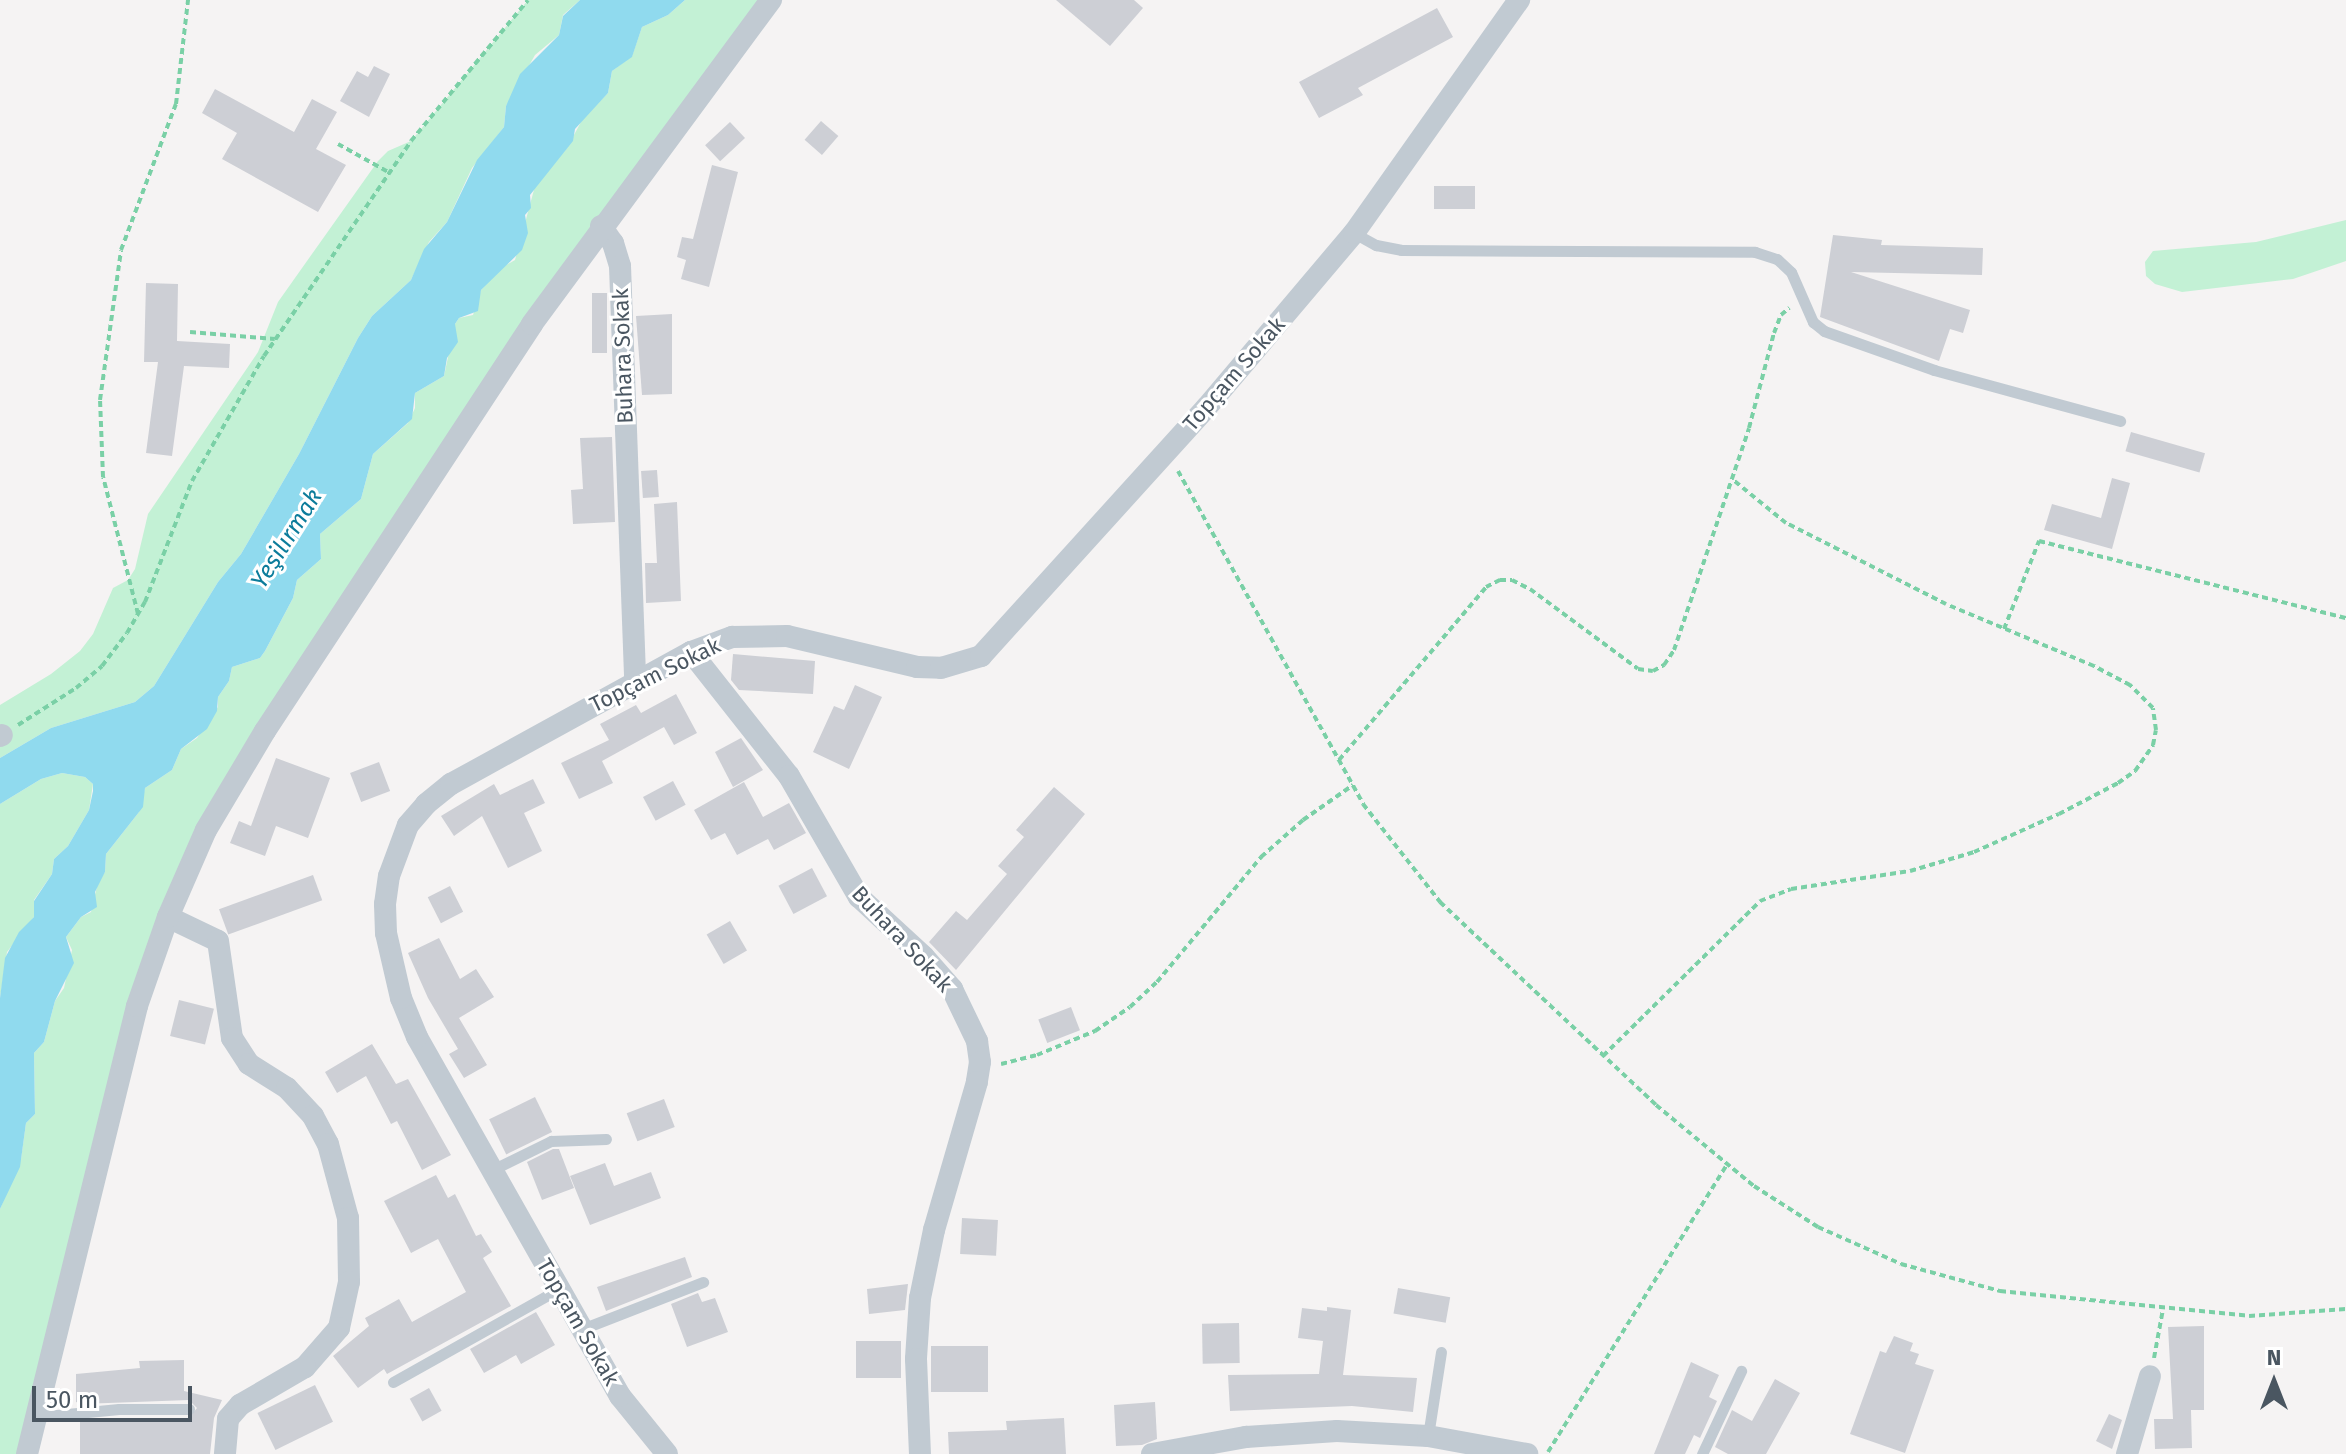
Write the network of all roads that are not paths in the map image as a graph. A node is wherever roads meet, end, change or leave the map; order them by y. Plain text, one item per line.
1 (771, 0) edge
2 (1519, 0) edge
3 (601, 226) junction
4 (1354, 233) junction
5 (2120, 421) dead end
6 (691, 652) junction
7 (635, 682) junction
8 (168, 917) junction
9 (606, 1139) dead end
10 (492, 1170) junction
11 (703, 1282) dead end
12 (559, 1289) junction
13 (582, 1329) junction
14 (1441, 1352) dead end
15 (1741, 1371) dead end
16 (2150, 1376) road end
17 (393, 1382) dead end
18 (189, 1409) dead end
19 (36, 1417) junction
20 (1428, 1445) edge
21 (27, 1454) edge
22 (225, 1454) edge
23 (667, 1454) edge
24 (920, 1454) edge
25 (1152, 1454) edge
26 (1527, 1454) edge
27 (1702, 1454) edge
28 (2127, 1454) edge

1 - 3 street
2 - 4 street, Topçam Sokak
3 - 7 street, Buhara Sokak
3 - 8 street
4 - 5 lane
4 - 6 street, Topçam Sokak
6 - 7 street, Topçam Sokak
6 - 24 street, Buhara Sokak
7 - 10 street, Topçam Sokak
8 - 19 street
8 - 22 street
9 - 10 lane
10 - 12 street, Topçam Sokak
11 - 13 lane
12 - 13 street, Topçam Sokak
12 - 17 lane
13 - 23 street, Topçam Sokak
14 - 20 lane
15 - 27 lane
16 - 28 street
18 - 19 lane
19 - 21 street
20 - 25 street
20 - 26 street

